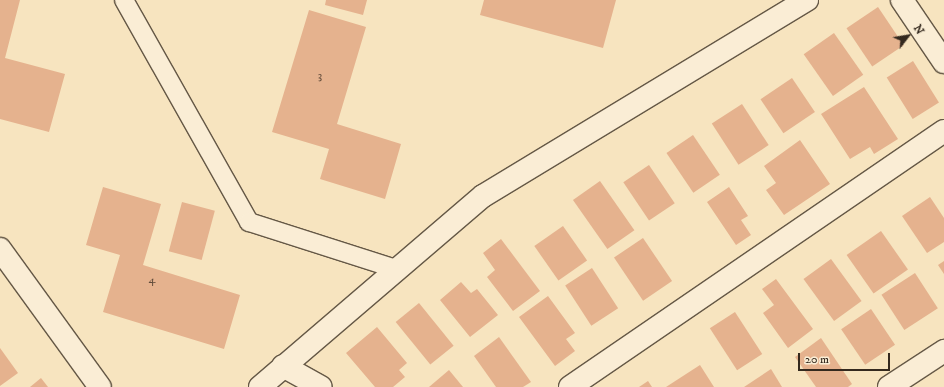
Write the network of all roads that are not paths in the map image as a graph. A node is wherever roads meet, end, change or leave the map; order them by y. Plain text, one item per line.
1 (124, 0) edge
2 (807, 0) edge
3 (902, 0) edge
4 (944, 62) edge
5 (944, 131) edge
6 (0, 249) edge
7 (399, 270) junction
8 (944, 351) edge
9 (283, 366) junction
10 (100, 387) edge
11 (260, 387) edge
12 (321, 387) edge
13 (570, 387) edge
14 (890, 387) edge

1 - 7 lane
2 - 7 street
3 - 4 street
5 - 13 street
6 - 10 street
7 - 9 street
8 - 14 street
9 - 11 street
9 - 12 street

